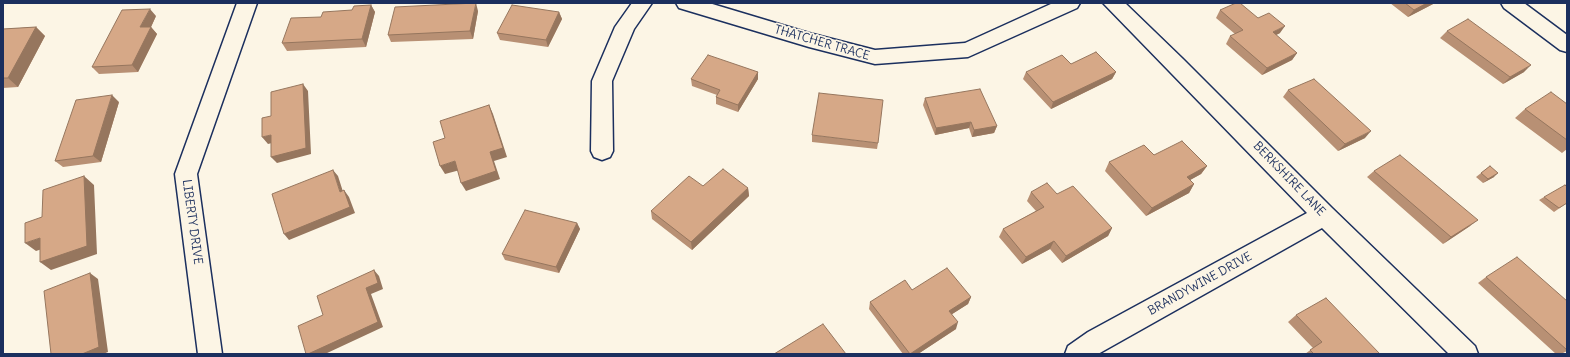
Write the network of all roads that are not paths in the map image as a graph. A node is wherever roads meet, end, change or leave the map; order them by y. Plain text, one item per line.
1 (247, 3) edge
2 (642, 3) edge
3 (686, 3) edge
4 (1070, 3) edge
5 (1113, 3) edge
6 (1510, 3) edge
7 (1567, 45) edge
8 (602, 151) dead end
9 (1324, 215) junction
10 (210, 354) edge
11 (1077, 354) edge
12 (1466, 354) edge

1 - 10 street, LIBERTY DRIVE
2 - 8 street
3 - 4 street, THATCHER TRACE
5 - 9 street, BERKSHIRE LANE
6 - 7 street
9 - 11 street, BRANDYWINE DRIVE
9 - 12 street, BERKSHIRE LANE

